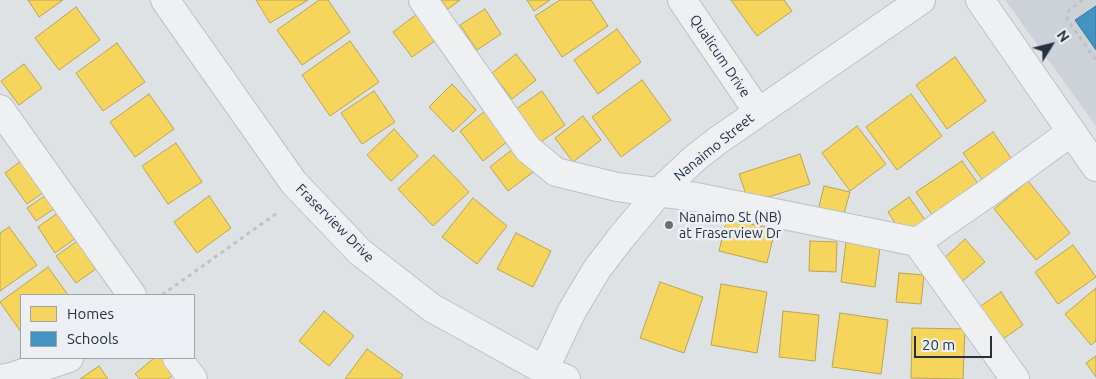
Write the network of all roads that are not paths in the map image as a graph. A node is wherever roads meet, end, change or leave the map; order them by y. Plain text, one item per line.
1 (165, 0) edge
2 (423, 0) edge
3 (682, 0) edge
4 (920, 0) edge
5 (980, 0) edge
6 (0, 109) edge
7 (758, 112) junction
8 (1072, 132) junction
9 (1096, 167) edge
10 (659, 192) junction
11 (917, 242) junction
12 (131, 294) edge
13 (66, 359) edge
14 (178, 359) edge
15 (555, 375) edge
16 (2, 379) edge
17 (192, 379) edge
18 (1015, 379) edge

1 - 15 street, Fraserview Drive
2 - 10 street
3 - 7 street, Qualicum Drive
4 - 7 street, Nanaimo Street
5 - 8 street
6 - 12 street
7 - 10 street, Nanaimo Street
8 - 9 street
8 - 11 street
10 - 11 street
10 - 15 street, Nanaimo Street
11 - 18 street
13 - 16 street
14 - 17 street

